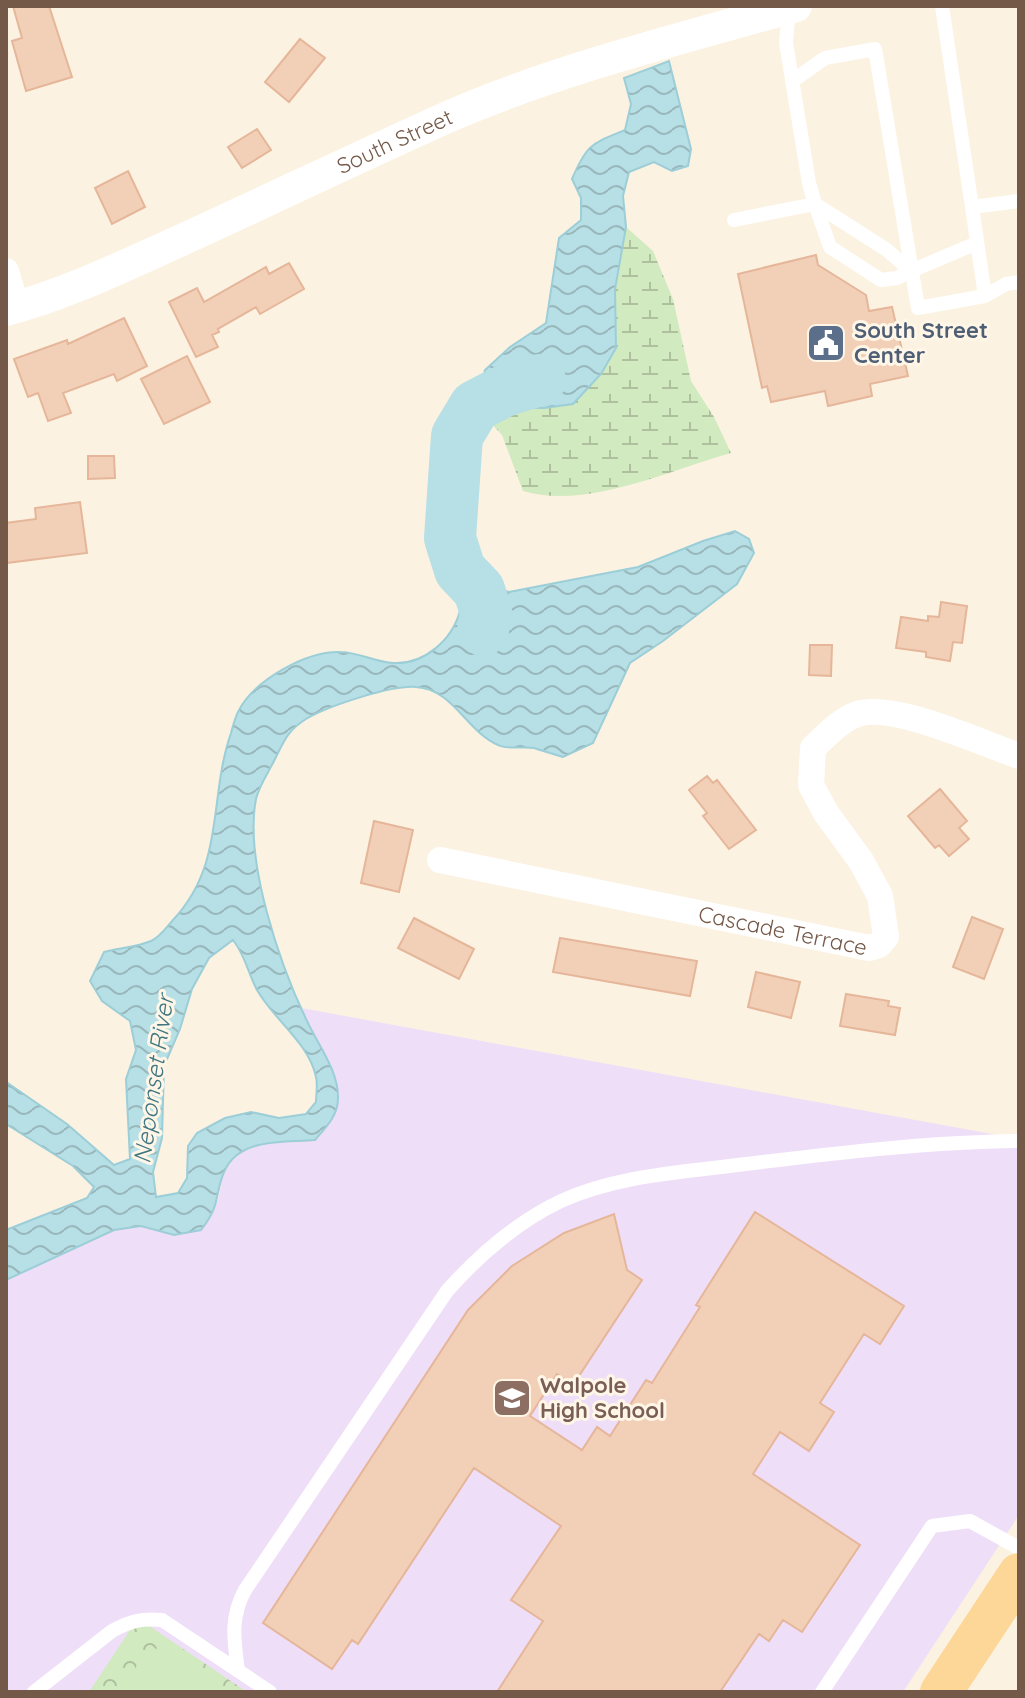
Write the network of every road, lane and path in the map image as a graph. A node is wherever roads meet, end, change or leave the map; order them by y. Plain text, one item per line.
1 (942, 6) edge
2 (792, 7) edge
3 (794, 80) junction
4 (1019, 201) edge
5 (815, 204) junction
6 (972, 207) junction
7 (734, 220) dead end
8 (977, 243) junction
9 (6, 271) edge
10 (911, 271) junction
11 (1019, 282) edge
12 (985, 296) junction
13 (11, 309) edge
14 (1019, 756) edge
15 (440, 860) dead end
16 (1019, 1141) edge
17 (1019, 1548) edge
18 (1019, 1574) edge
19 (238, 1671) junction
20 (34, 1692) edge
21 (270, 1692) edge
22 (822, 1692) edge
23 (941, 1692) edge

1 - 6 lane
2 - 3 lane
2 - 13 street, South Street
3 - 5 lane
3 - 10 lane
4 - 6 lane
5 - 7 lane
5 - 10 lane
5 - 10 lane
6 - 8 lane
8 - 10 lane
8 - 12 lane
9 - 13 street
10 - 12 lane
11 - 12 lane
14 - 15 street, Cascade Terrace
16 - 19 lane
17 - 22 lane
18 - 23 main road
19 - 20 lane
19 - 21 lane

